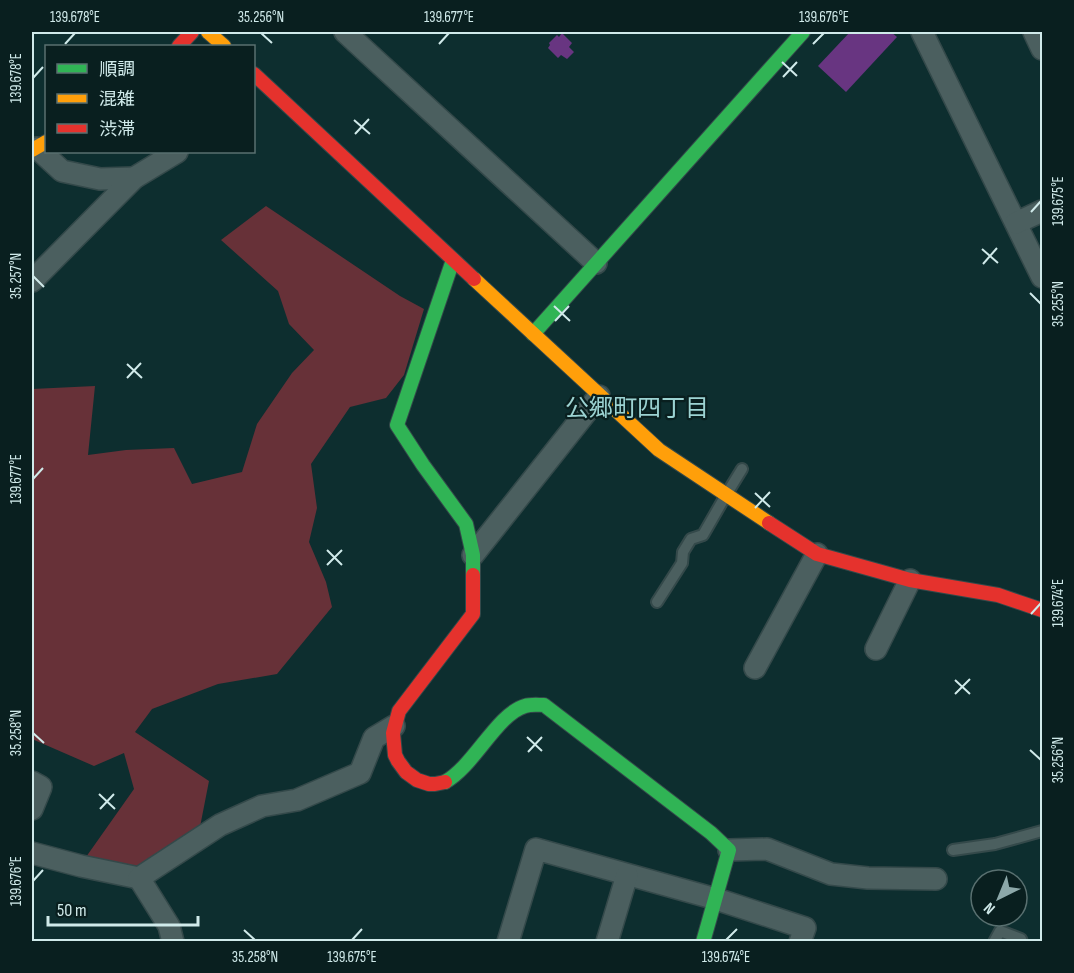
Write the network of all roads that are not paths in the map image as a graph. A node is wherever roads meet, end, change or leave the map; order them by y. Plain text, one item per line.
1 (192, 32) edge
2 (208, 32) edge
3 (345, 32) edge
4 (803, 32) edge
5 (922, 32) edge
6 (1034, 32) edge
7 (179, 45) edge
8 (223, 45) edge
9 (1042, 49) edge
10 (258, 86) edge
11 (38, 146) edge
12 (175, 153) edge
13 (134, 178) junction
14 (1042, 211) edge
15 (1016, 223) junction
16 (453, 260) junction
17 (596, 263) junction
18 (1042, 277) edge
19 (32, 281) edge
20 (533, 334) junction
21 (599, 396) junction
22 (742, 469) dead end
23 (726, 495) junction
24 (817, 554) junction
25 (473, 555) junction
26 (910, 580) junction
27 (657, 602) dead end
28 (1042, 610) edge
29 (876, 649) dead end
30 (755, 668) dead end
31 (394, 726) junction
32 (32, 782) edge
33 (32, 809) edge
34 (1042, 831) edge
35 (729, 850) junction
36 (953, 850) dead end
37 (32, 853) edge
38 (627, 874) junction
39 (139, 878) junction
40 (936, 879) dead end
41 (716, 899) junction
42 (173, 942) edge
43 (508, 942) edge
44 (607, 942) edge
45 (703, 942) edge
46 (800, 942) edge
47 (994, 942) edge
48 (1022, 942) edge

1 - 7 street
2 - 8 street
3 - 17 street
4 - 17 street
5 - 15 street
6 - 9 street
10 - 16 street
11 - 13 street
12 - 13 street
13 - 19 street
14 - 15 street
15 - 18 street
16 - 20 street
16 - 25 street
17 - 20 street
20 - 21 street
21 - 23 street
21 - 25 street
22 - 23 lane
23 - 24 street
23 - 27 lane
24 - 26 street
24 - 30 street
25 - 31 street
26 - 28 street
26 - 29 street
31 - 35 street
31 - 39 street
32 - 33 street
34 - 36 lane
35 - 40 street
35 - 41 street
37 - 39 street
38 - 41 street
38 - 43 street
38 - 44 street
39 - 42 street
41 - 45 street
41 - 46 street
47 - 48 lane

